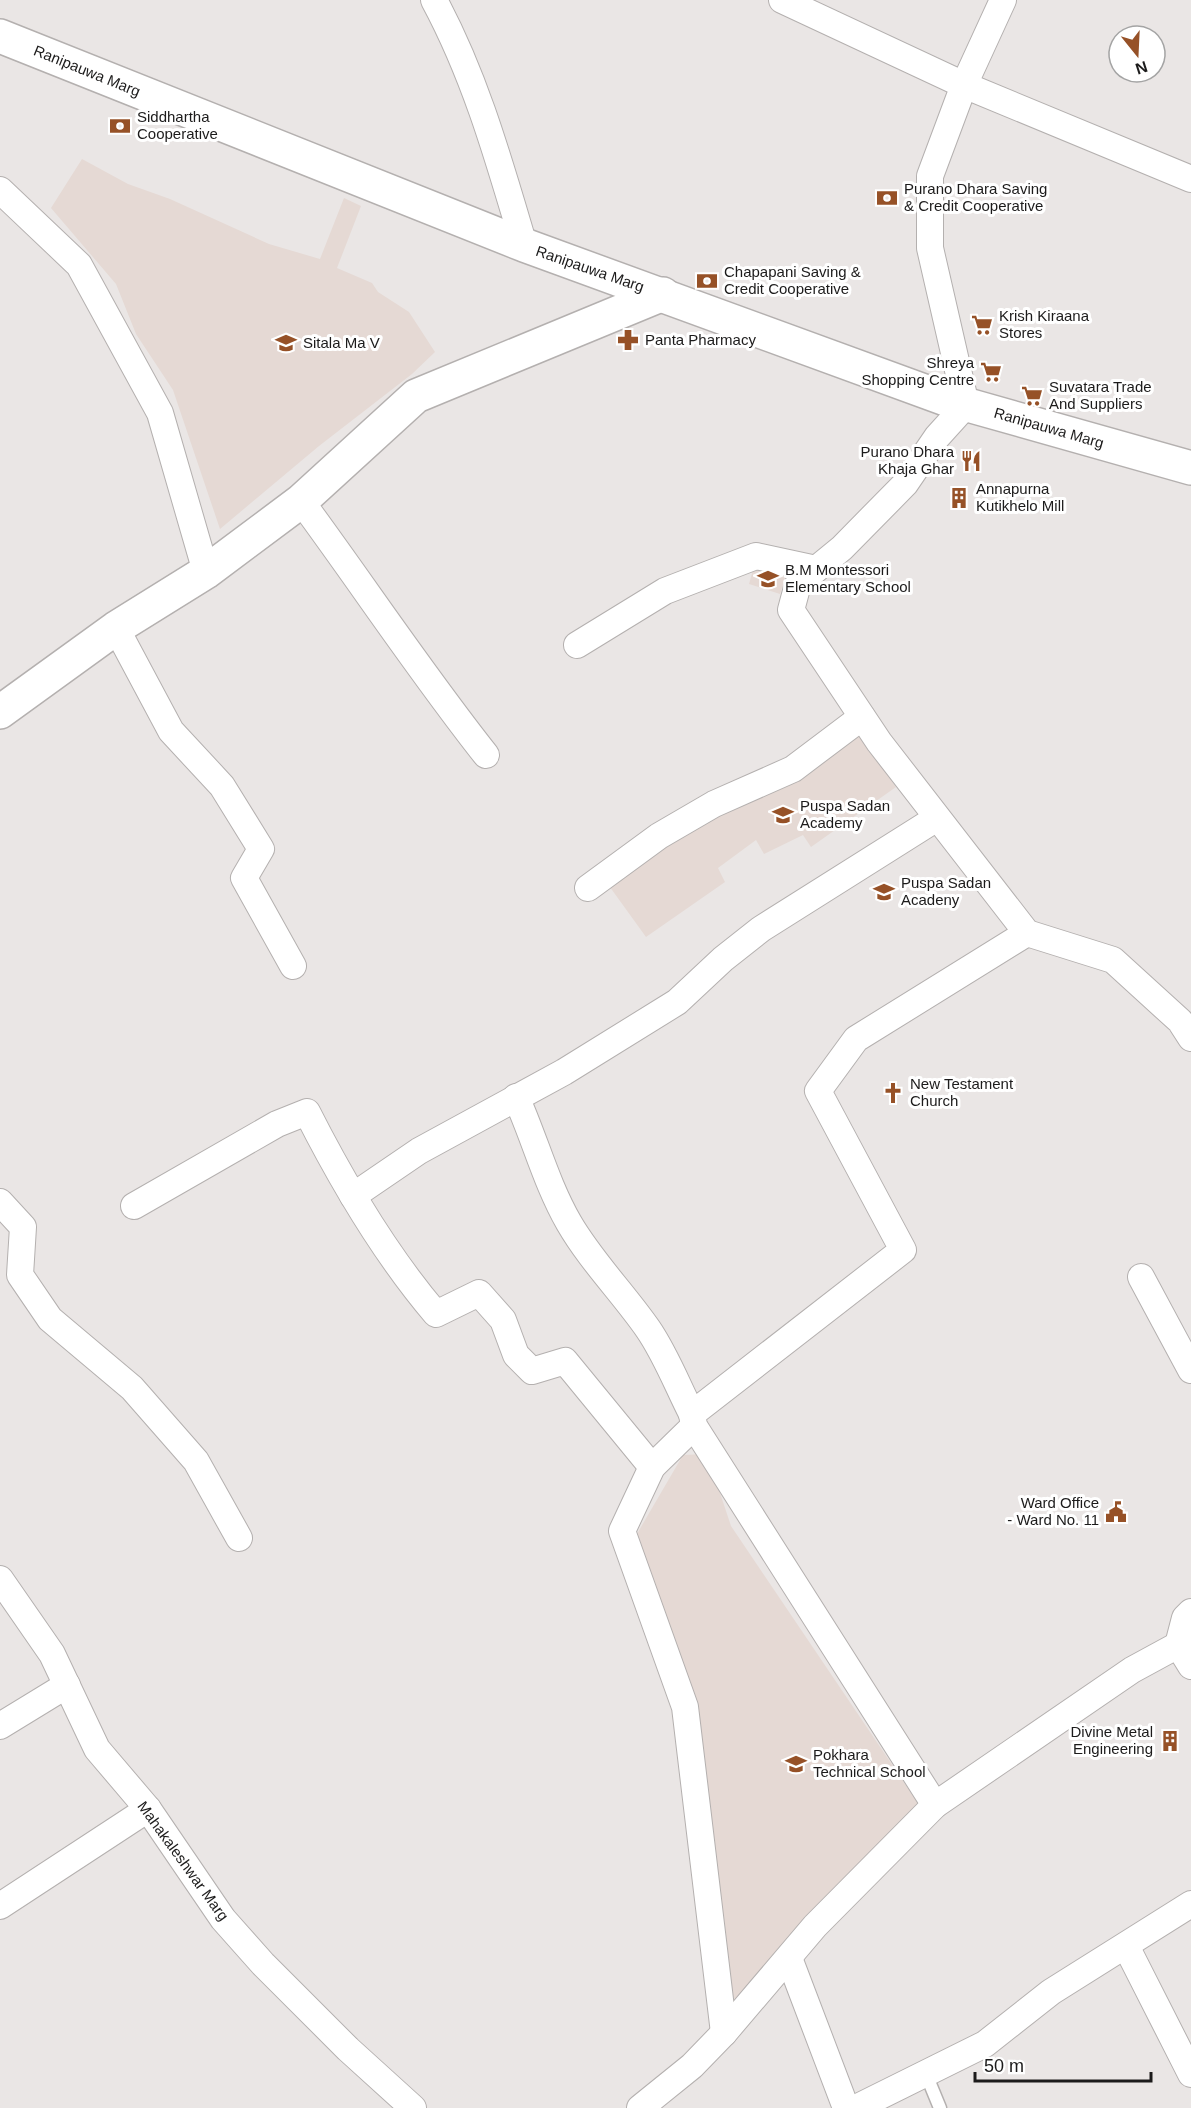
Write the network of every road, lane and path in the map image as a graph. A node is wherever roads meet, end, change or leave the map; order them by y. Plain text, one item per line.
1 (434, 0) edge
2 (782, 0) edge
3 (1003, 0) edge
4 (0, 36) edge
5 (964, 85) junction
6 (1191, 179) edge
7 (0, 190) edge
8 (524, 245) junction
9 (663, 294) junction
10 (966, 405) junction
11 (1191, 468) edge
12 (301, 501) junction
13 (816, 569) junction
14 (206, 572) junction
15 (116, 628) junction
16 (577, 645) dead end
17 (0, 712) edge
18 (862, 717) junction
19 (486, 755) dead end
20 (937, 818) junction
21 (588, 888) dead end
22 (1027, 933) junction
23 (293, 966) dead end
24 (1191, 1038) edge
25 (516, 1097) junction
26 (353, 1196) junction
27 (0, 1202) edge
28 (134, 1206) dead end
29 (1141, 1277) dead end
30 (1191, 1370) edge
31 (693, 1420) junction
32 (652, 1467) junction
33 (239, 1538) dead end
34 (0, 1579) edge
35 (1191, 1612) edge
36 (1184, 1656) edge
37 (67, 1685) junction
38 (0, 1726) edge
39 (935, 1804) junction
40 (148, 1809) junction
41 (1191, 1904) edge
42 (0, 1906) edge
43 (1126, 1946) junction
44 (789, 1958) junction
45 (724, 2033) junction
46 (926, 2073) junction
47 (1191, 2074) edge
48 (412, 2108) edge
49 (640, 2108) edge
50 (846, 2108) edge
51 (856, 2108) edge
52 (940, 2108) edge

1 - 8 street
2 - 5 street
3 - 5 street
4 - 8 main road, Ranipauwa Marg
5 - 6 street
5 - 10 street
7 - 14 street
8 - 9 main road, Ranipauwa Marg
9 - 10 main road, Ranipauwa Marg
9 - 12 main road
10 - 11 main road, Ranipauwa Marg
10 - 13 street
12 - 14 main road
12 - 19 street
13 - 16 street
13 - 18 street
14 - 15 main road
15 - 17 main road
15 - 23 street
18 - 20 street
18 - 21 street
20 - 22 street
20 - 25 street
22 - 24 street
22 - 31 street
25 - 26 street
25 - 31 street
26 - 28 street
26 - 32 street
27 - 33 street
29 - 30 street
31 - 32 street
31 - 39 street
32 - 45 street
34 - 37 street, Mahakaleshwar Marg
35 - 36 street
36 - 39 street
37 - 38 street
37 - 40 street, Mahakaleshwar Marg
39 - 44 street
40 - 42 street
40 - 48 street, Mahakaleshwar Marg
41 - 43 street
43 - 46 street
43 - 47 street
44 - 45 street
44 - 50 street
45 - 49 street
46 - 51 street
46 - 52 lane

